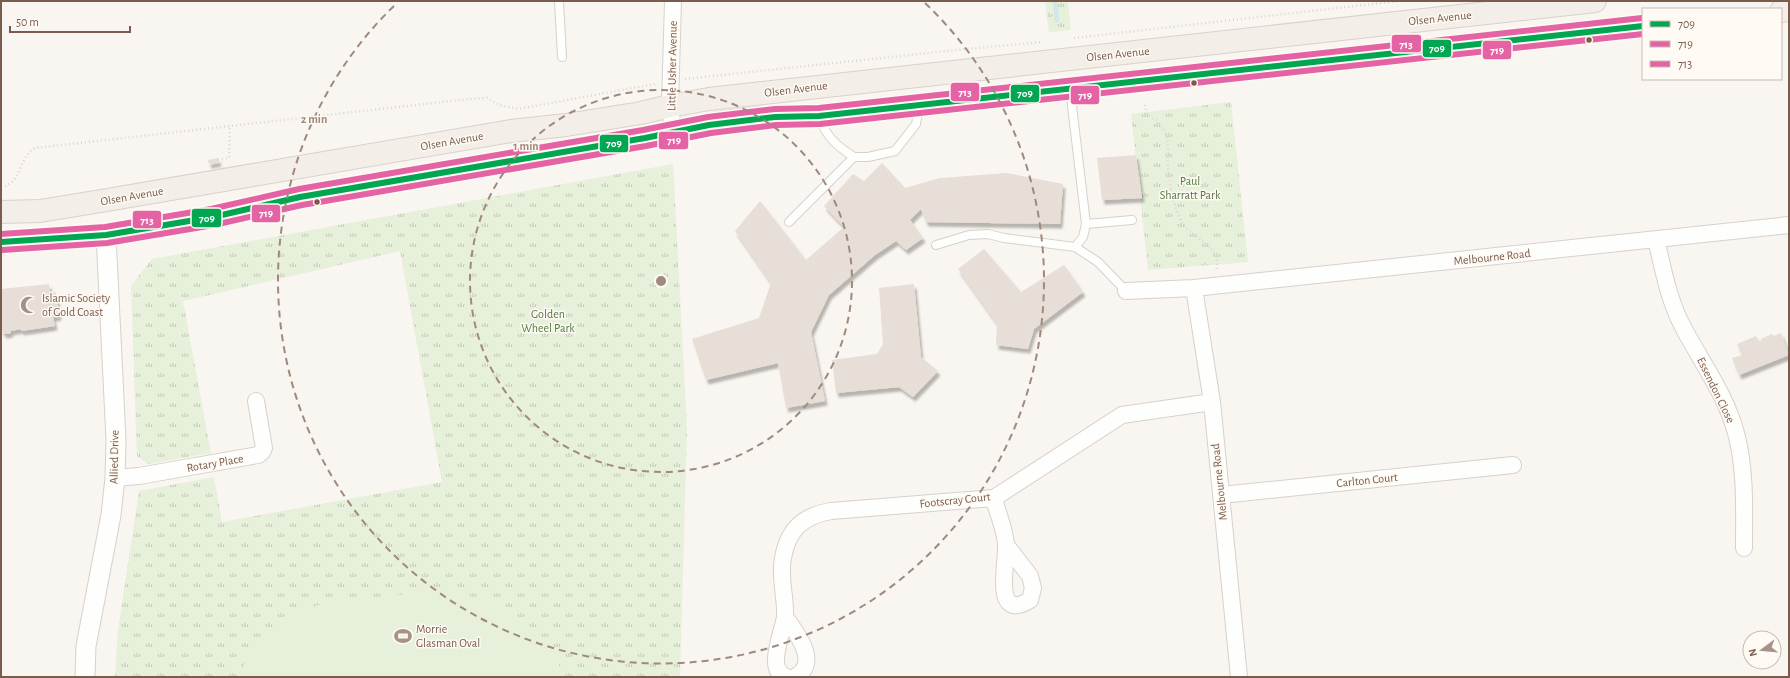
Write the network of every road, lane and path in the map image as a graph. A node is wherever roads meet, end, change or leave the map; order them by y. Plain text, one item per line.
1 (559, 1) edge
2 (673, 1) edge
3 (1399, 1) edge
4 (1595, 1) edge
5 (1642, 26) edge
6 (1069, 40) dead end
7 (1045, 42) dead end
8 (562, 58) dead end
9 (671, 80) junction
10 (1070, 88) junction
11 (919, 105) junction
12 (1145, 105) dead end
13 (670, 106) junction
14 (819, 116) junction
15 (230, 126) junction
16 (673, 131) junction
17 (854, 157) junction
18 (218, 160) dead end
19 (1, 187) edge
20 (1, 212) edge
21 (1132, 220) dead end
22 (789, 222) dead end
23 (1086, 224) junction
24 (1789, 225) edge
25 (106, 235) junction
26 (1656, 239) junction
27 (1, 242) edge
28 (936, 245) dead end
29 (1075, 247) junction
30 (1217, 269) dead end
31 (1194, 288) junction
32 (1126, 291) joint
33 (256, 401) dead end
34 (1212, 402) junction
35 (1513, 465) dead end
36 (115, 478) junction
37 (1221, 495) junction
38 (994, 498) junction
39 (1006, 545) dead end
40 (1744, 548) dead end
41 (785, 617) junction
42 (85, 677) edge
43 (787, 677) edge
44 (795, 677) edge
45 (1238, 677) edge

1 - 8 lane
2 - 9 street, Little Usher Avenue
3 - 6 path
4 - 13 main road, Olsen Avenue
5 - 10 main road, Olsen Avenue
7 - 9 path
9 - 13 street, Little Usher Avenue
9 - 15 path
10 - 11 main road, Olsen Avenue
10 - 23 lane
11 - 14 main road, Olsen Avenue
11 - 17 lane
12 - 30 path
13 - 16 street, Little Usher Avenue
13 - 20 main road, Olsen Avenue
14 - 16 main road, Olsen Avenue
14 - 17 lane
15 - 18 path
15 - 19 path
16 - 25 main road, Olsen Avenue
17 - 22 lane
21 - 23 lane
23 - 29 lane
24 - 26 street, Melbourne Road
25 - 27 main road, Olsen Avenue
25 - 36 street, Allied Drive
26 - 31 street, Melbourne Road
26 - 40 street, Essendon Close
28 - 29 lane
29 - 32 lane
31 - 32 street, Melbourne Road
31 - 34 street, Melbourne Road
33 - 36 street, Rotary Place
34 - 37 street, Melbourne Road
34 - 38 street, Footscray Court
35 - 37 street, Carlton Court
36 - 42 street, Allied Drive
37 - 45 street, Melbourne Road
38 - 39 street
38 - 41 street, Footscray Court
41 - 43 street, Footscray Court
41 - 44 street

